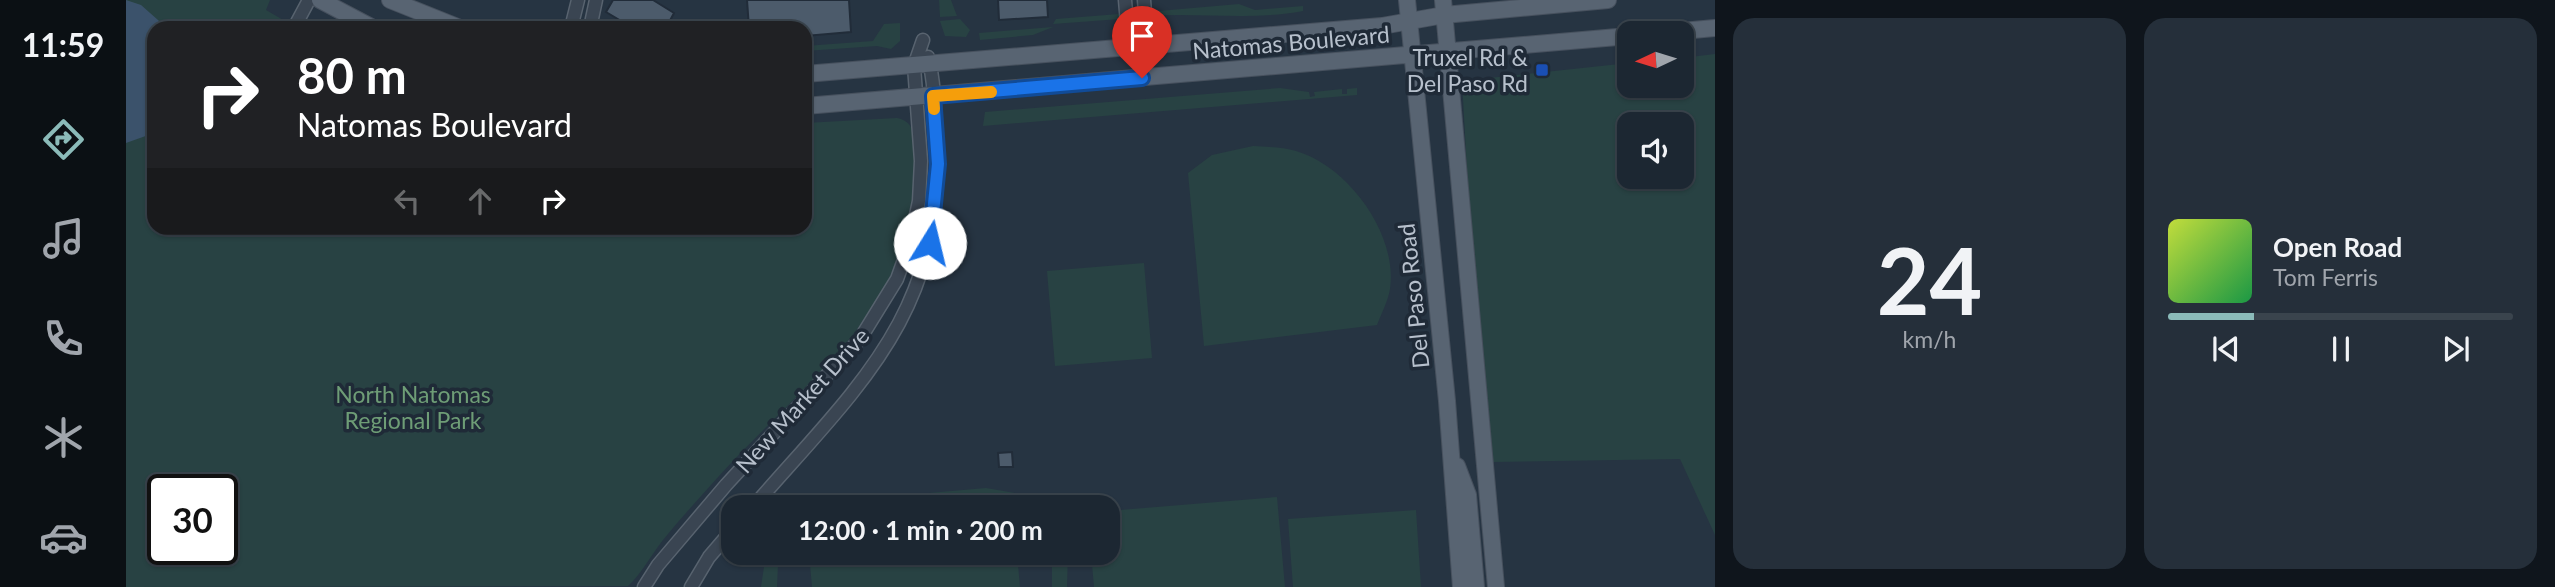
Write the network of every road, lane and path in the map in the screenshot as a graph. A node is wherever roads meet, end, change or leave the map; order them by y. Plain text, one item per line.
1 (309, 0) edge
2 (320, 0) edge
3 (390, 0) edge
4 (578, 0) edge
5 (596, 0) edge
6 (1125, 0) edge
7 (1144, 0) edge
8 (1407, 0) edge
9 (1608, 0) edge
10 (1443, 7) edge
11 (1408, 19) junction
12 (298, 21) edge
13 (360, 21) edge
14 (442, 21) edge
15 (573, 21) edge
16 (592, 21) edge
17 (1715, 29) edge
18 (1694, 31) edge
19 (1617, 37) edge
20 (1148, 47) junction
21 (1129, 48) junction
22 (1447, 52) junction
23 (1412, 55) junction
24 (922, 65) junction
25 (812, 73) edge
26 (924, 97) junction
27 (812, 105) edge
28 (1451, 451) junction
29 (763, 495) edge
30 (721, 543) edge
31 (644, 587) edge
32 (691, 587) edge
33 (1461, 587) edge
34 (1476, 587) edge
35 (1496, 587) edge

1 - 12 street
2 - 13 main road
3 - 14 main road
4 - 15 street
5 - 16 street
6 - 21 street
7 - 20 street
8 - 11 main road, Del Paso Road
9 - 10 main road, Natomas Boulevard
10 - 11 main road, Natomas Boulevard
10 - 22 main road
11 - 20 main road, Natomas Boulevard
11 - 23 main road, Del Paso Road
17 - 18 main road
19 - 22 main road, Natomas Boulevard
20 - 21 main road, Natomas Boulevard
21 - 24 main road, Natomas Boulevard
22 - 23 main road, Natomas Boulevard
22 - 35 main road
23 - 26 main road, Natomas Boulevard
23 - 28 main road, Del Paso Road
24 - 25 main road, Natomas Boulevard
24 - 26 street, New Market Drive
26 - 27 main road, Natomas Boulevard
26 - 29 street, New Market Drive
26 - 31 street, New Market Drive
28 - 33 main road, Del Paso Road
28 - 34 main road
30 - 32 street

